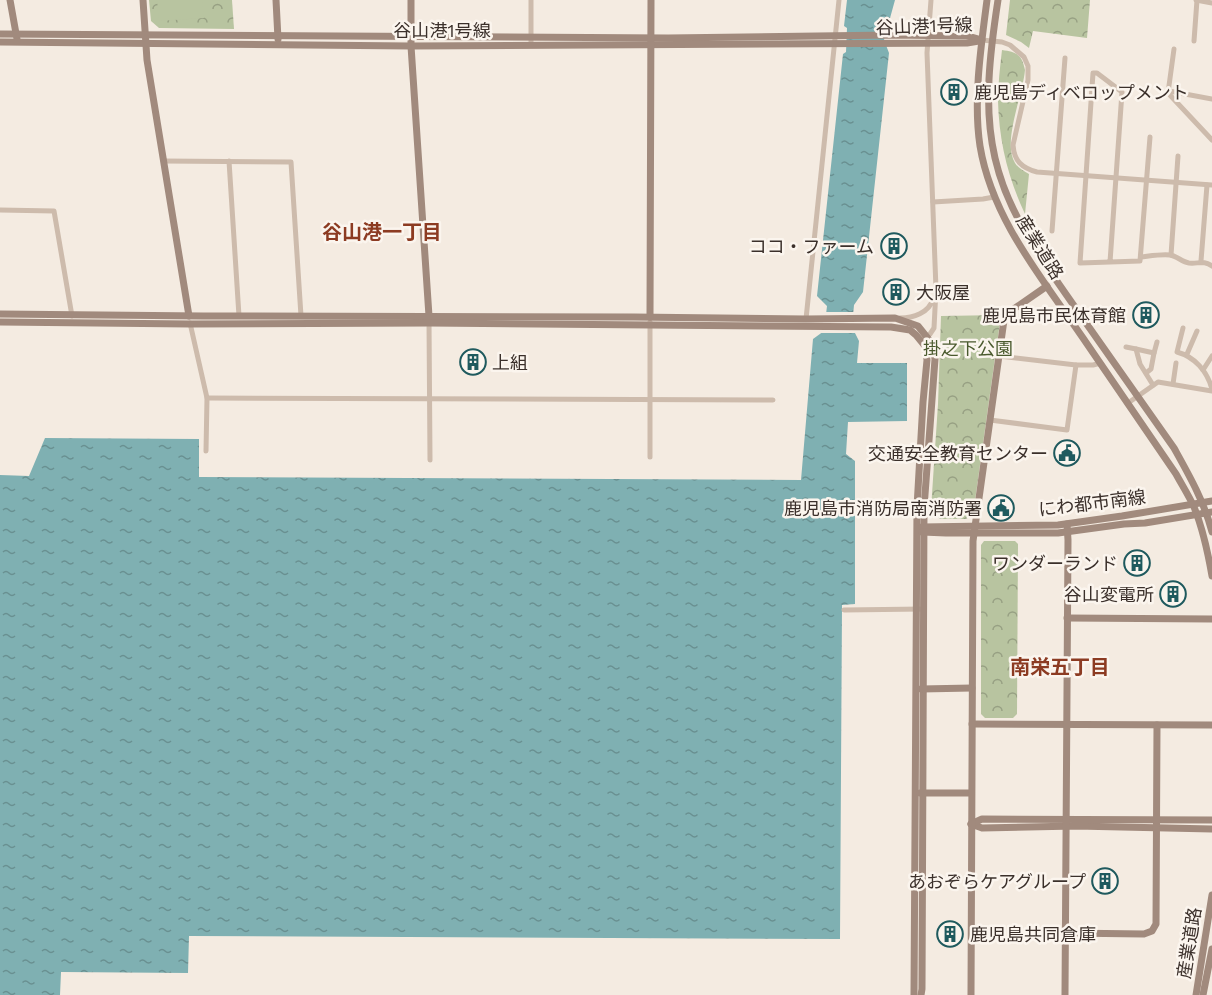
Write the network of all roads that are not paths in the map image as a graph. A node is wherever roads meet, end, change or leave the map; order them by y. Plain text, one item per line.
1 (10, 0) edge
2 (142, 0) edge
3 (276, 0) edge
4 (411, 0) edge
5 (531, 0) edge
6 (651, 0) edge
7 (839, 0) edge
8 (931, 0) edge
9 (987, 0) edge
10 (998, 0) edge
11 (1196, 0) edge
12 (1212, 3) edge
13 (0, 34) edge
14 (278, 35) junction
15 (411, 36) junction
16 (16, 38) junction
17 (145, 39) junction
18 (835, 39) junction
19 (927, 39) junction
20 (982, 40) junction
21 (531, 41) junction
22 (651, 41) junction
23 (992, 41) junction
24 (1194, 41) dead end
25 (0, 42) edge
26 (278, 45) junction
27 (411, 46) junction
28 (1174, 49) dead end
29 (1065, 58) dead end
30 (1169, 91) junction
31 (1212, 99) edge
32 (1150, 137) dead end
33 (1212, 140) edge
34 (1178, 156) dead end
35 (163, 161) junction
36 (229, 161) junction
37 (1056, 173) junction
38 (1086, 175) junction
39 (1116, 178) junction
40 (1146, 180) junction
41 (1176, 183) junction
42 (1209, 185) edge
43 (994, 196) junction
44 (933, 202) junction
45 (0, 210) edge
46 (1052, 231) dead end
47 (1171, 255) junction
48 (1141, 257) junction
49 (1201, 261) junction
50 (1110, 262) junction
51 (1212, 266) edge
52 (1047, 286) junction
53 (936, 290) junction
54 (0, 314) edge
55 (71, 314) junction
56 (239, 316) junction
57 (301, 316) junction
58 (650, 317) junction
59 (895, 318) junction
60 (429, 319) junction
61 (806, 319) junction
62 (190, 320) junction
63 (0, 322) edge
64 (73, 323) junction
65 (817, 323) junction
66 (860, 323) junction
67 (650, 325) junction
68 (1183, 328) dead end
69 (1197, 331) dead end
70 (924, 338) junction
71 (1157, 342) dead end
72 (1126, 347) dead end
73 (1136, 350) junction
74 (1154, 353) junction
75 (1187, 354) junction
76 (999, 356) junction
77 (1212, 356) edge
78 (1101, 363) junction
79 (1176, 363) dead end
80 (1076, 365) junction
81 (1203, 370) junction
82 (1146, 373) junction
83 (1211, 380) edge
84 (1173, 384) junction
85 (1153, 385) junction
86 (1212, 390) edge
87 (1137, 397) junction
88 (207, 398) junction
89 (431, 399) junction
90 (650, 400) junction
91 (773, 400) dead end
92 (1128, 403) junction
93 (990, 420) junction
94 (206, 451) dead end
95 (650, 457) dead end
96 (430, 460) dead end
97 (1212, 501) edge
98 (1202, 503) junction
99 (1193, 504) junction
100 (1209, 512) edge
101 (1197, 514) junction
102 (1067, 527) junction
103 (922, 530) junction
104 (974, 530) junction
105 (1212, 532) edge
106 (1212, 576) edge
107 (919, 609) junction
108 (844, 610) dead end
109 (1067, 618) junction
110 (1212, 619) edge
111 (972, 688) junction
112 (919, 689) junction
113 (972, 724) junction
114 (1067, 724) junction
115 (1157, 725) junction
116 (1212, 725) edge
117 (918, 793) junction
118 (971, 793) junction
119 (1157, 820) junction
120 (1212, 820) edge
121 (1066, 823) junction
122 (971, 824) junction
123 (1157, 828) junction
124 (1212, 829) edge
125 (1212, 895) edge
126 (1066, 933) junction
127 (1212, 949) edge
128 (914, 995) edge
129 (921, 995) edge
130 (971, 995) edge
131 (1065, 995) edge
132 (1196, 995) edge
133 (1203, 995) edge

1 - 16 street
2 - 17 street
3 - 14 street
4 - 15 street
5 - 21 street
6 - 22 street
7 - 18 street
8 - 19 street
9 - 20 street, 産業道路
10 - 23 street, 産業道路
11 - 12 street
11 - 24 street
13 - 16 street, 谷山港1号線
14 - 15 street, 谷山港1号線
14 - 17 street, 谷山港1号線
14 - 26 street
15 - 21 street, 谷山港1号線
15 - 27 street
16 - 17 street, 谷山港1号線
16 - 25 street, 谷山港1号線
17 - 26 street, 谷山港1号線
17 - 35 street
18 - 19 street, 谷山港1号線
18 - 22 street, 谷山港1号線
18 - 61 street
19 - 20 street, 谷山港1号線
19 - 44 street
20 - 23 street
20 - 43 street, 産業道路
21 - 22 street, 谷山港1号線
21 - 27 street, 谷山港1号線
22 - 58 street
23 - 37 street
23 - 87 street, 産業道路
26 - 27 street, 谷山港1号線
27 - 60 street
28 - 30 street
29 - 37 street
30 - 31 street
30 - 33 street
32 - 40 street
34 - 41 street
35 - 36 street
35 - 62 street
36 - 56 street
36 - 57 street
37 - 38 street
37 - 46 street
38 - 39 street
38 - 39 street
38 - 50 street
39 - 40 street
39 - 50 street
40 - 41 street
40 - 48 street
41 - 42 street
41 - 47 street
42 - 49 street
43 - 44 street
43 - 52 street, 産業道路
44 - 53 street
45 - 55 street
47 - 48 street
47 - 49 street
48 - 50 street
49 - 51 street
52 - 76 street
52 - 78 street, 産業道路
53 - 59 street
53 - 70 street
54 - 55 street
55 - 62 street
55 - 64 street
56 - 57 street
56 - 62 street
57 - 60 street
58 - 60 street
58 - 61 street
58 - 67 street
59 - 66 street
59 - 70 street
60 - 62 street
60 - 67 street
60 - 89 street
61 - 65 street
62 - 64 street
62 - 88 street
63 - 64 street
65 - 66 street
65 - 67 street
66 - 70 street
67 - 90 street
68 - 75 street
69 - 75 street
70 - 103 street
71 - 74 street
72 - 73 street
73 - 74 street
73 - 82 street
74 - 82 street
75 - 81 street
76 - 80 street
76 - 93 street
77 - 81 street
78 - 80 street
78 - 92 street, 産業道路
79 - 84 street
80 - 93 street
81 - 83 street
82 - 85 street
83 - 86 street
84 - 85 street
84 - 86 street
85 - 87 street
87 - 92 street
87 - 98 street, 産業道路
88 - 89 street
88 - 94 street
89 - 90 street
89 - 96 street
90 - 91 street
90 - 95 street
92 - 99 street, 産業道路
93 - 104 street
97 - 98 street, にわ都市南線
98 - 99 street, にわ都市南線
98 - 100 street, 産業道路
99 - 101 street, 産業道路
99 - 102 street, にわ都市南線
100 - 101 street, にわ都市南線
100 - 105 street, 産業道路
101 - 102 street, にわ都市南線
101 - 106 street, 産業道路
102 - 104 street, にわ都市南線
102 - 109 street
103 - 104 street, にわ都市南線
103 - 107 street
104 - 111 street
107 - 108 street
107 - 112 street
109 - 110 street
109 - 114 street
111 - 112 street
111 - 113 street
112 - 117 street
113 - 114 street
113 - 118 street
114 - 115 street
114 - 121 street
115 - 116 street
115 - 119 street
117 - 118 street
117 - 128 street
117 - 129 street
118 - 122 street
119 - 120 street
119 - 121 street
119 - 123 street
121 - 122 street
121 - 123 street
121 - 126 street
122 - 130 street
123 - 124 street
123 - 126 street
125 - 132 street, 産業道路
126 - 131 street
127 - 133 street, 産業道路

